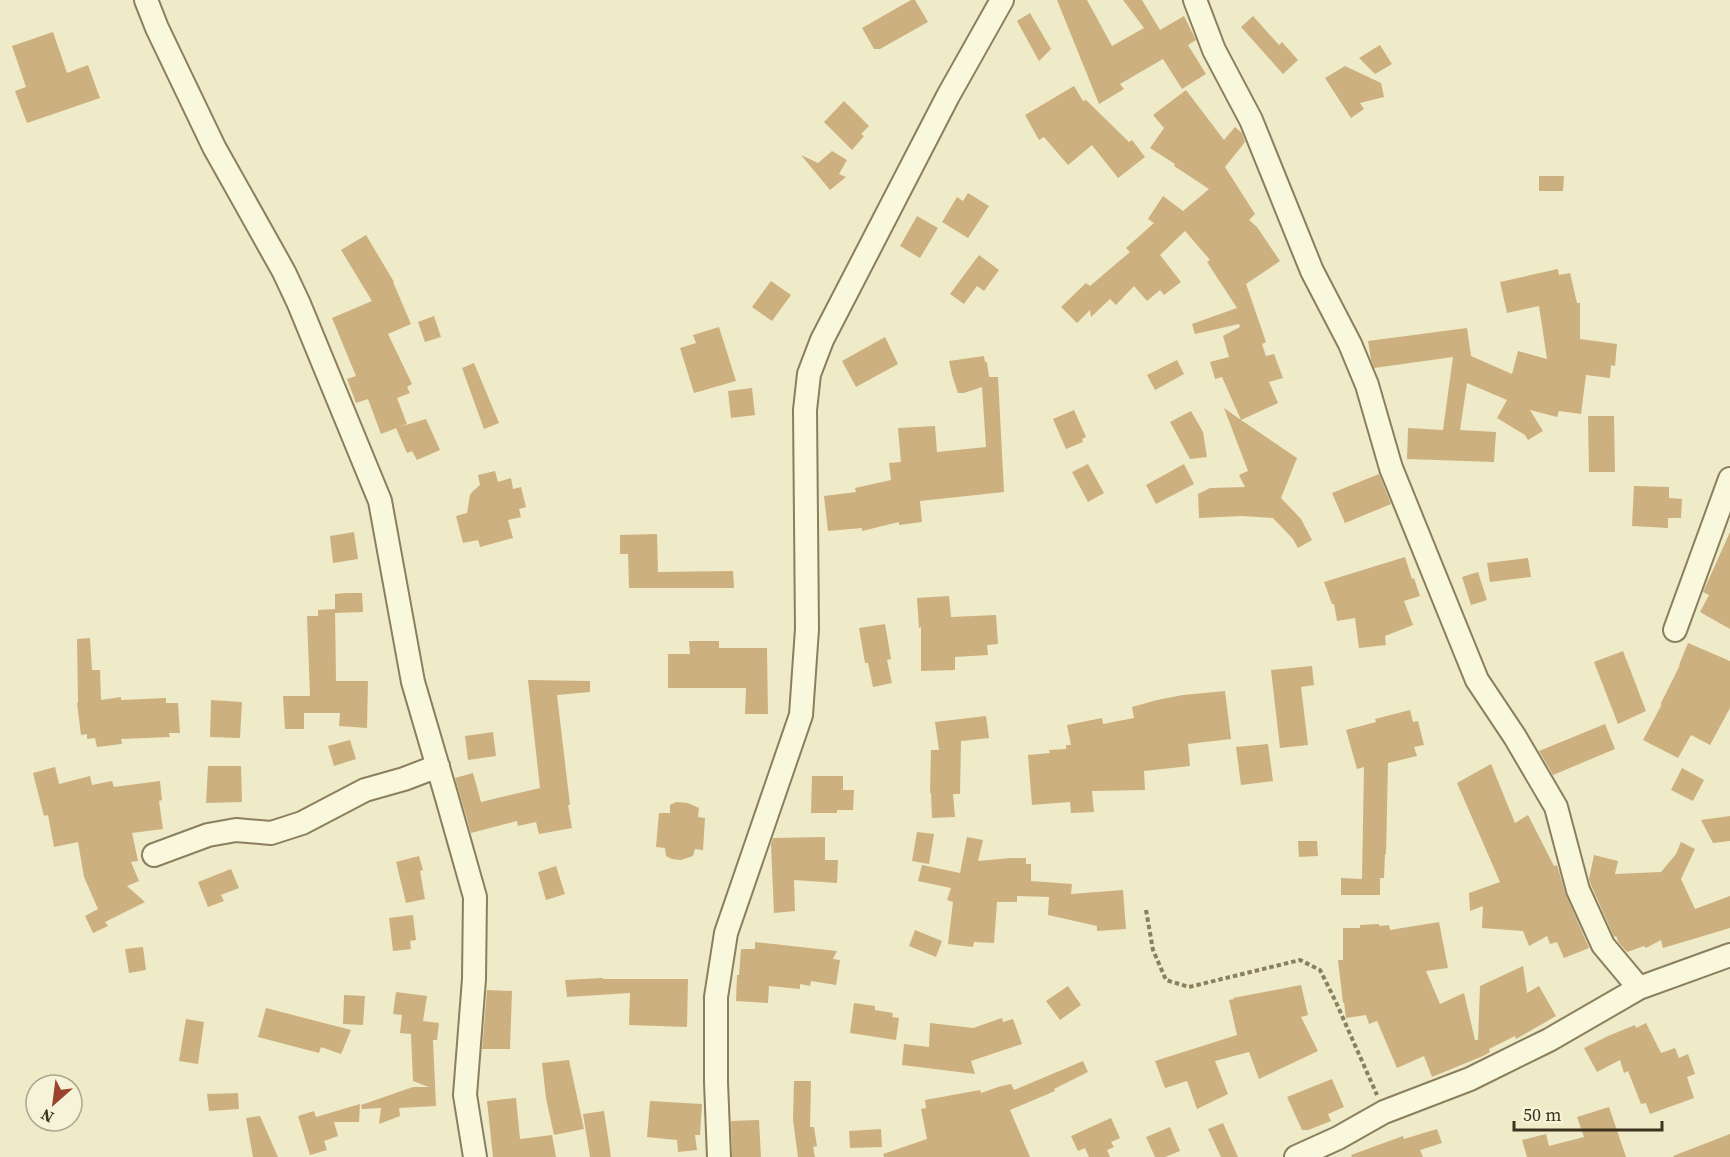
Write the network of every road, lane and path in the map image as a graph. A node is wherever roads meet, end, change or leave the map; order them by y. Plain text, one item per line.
1 (146, 0) edge
2 (1002, 0) edge
3 (1196, 0) edge
4 (1730, 479) edge
5 (1675, 630) dead end
6 (438, 766) junction
7 (154, 855) dead end
8 (1146, 910) dead end
9 (1730, 955) edge
10 (1639, 988) junction
11 (1384, 1112) junction
12 (1342, 1148) edge
13 (475, 1157) edge
14 (719, 1157) edge
15 (1296, 1157) edge

1 - 6 street
2 - 14 street
3 - 10 street
4 - 5 street
6 - 7 street
6 - 13 street
8 - 11 path
9 - 10 street
10 - 11 street
11 - 12 street
12 - 15 street

